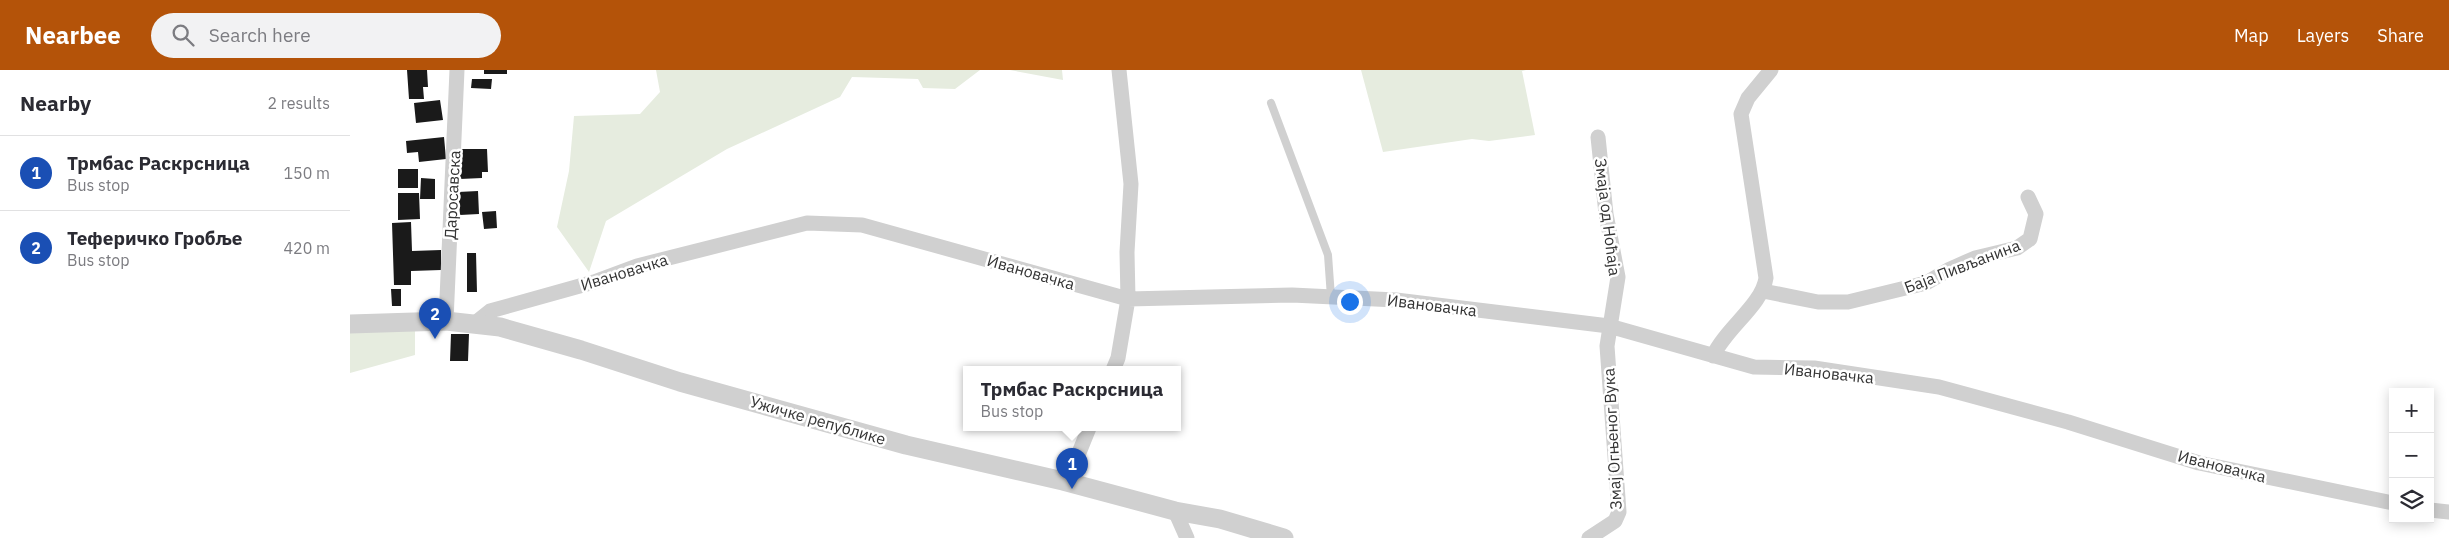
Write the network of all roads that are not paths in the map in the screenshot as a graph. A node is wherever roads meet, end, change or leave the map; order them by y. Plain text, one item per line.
1 (457, 70) edge
2 (1119, 70) edge
3 (1771, 70) edge
4 (1271, 102) dead end
5 (1598, 137) dead end
6 (2028, 197) dead end
7 (1763, 291) junction
8 (1331, 297) junction
9 (1128, 299) junction
10 (446, 321) junction
11 (475, 323) junction
12 (350, 324) edge
13 (1609, 326) junction
14 (1713, 356) junction
15 (1115, 366) edge
16 (1088, 431) edge
17 (1063, 481) junction
18 (2389, 501) edge
19 (2434, 510) edge
20 (1175, 511) junction
21 (2449, 512) edge
22 (1187, 538) edge
23 (1284, 538) edge
24 (1589, 538) edge

1 - 10 street, Даросавска
2 - 9 street
3 - 7 street
4 - 8 lane
5 - 13 street, Змаја од Ноћаја
6 - 7 street, Баја Пивљанина
7 - 14 street
8 - 9 street, Ивановачка
8 - 13 street, Ивановачка
9 - 11 street, Ивановачка
9 - 15 street
10 - 11 street, Ужичке републике
10 - 12 street, Ужичке републике
11 - 17 street, Ужичке републике
13 - 14 street, Ивановачка
13 - 24 street, Змај Огњеног Вука
14 - 18 street, Ивановачка
16 - 17 street
17 - 20 street, Ужичке републике
19 - 21 street
20 - 22 street
20 - 23 street, Ужичке републике

